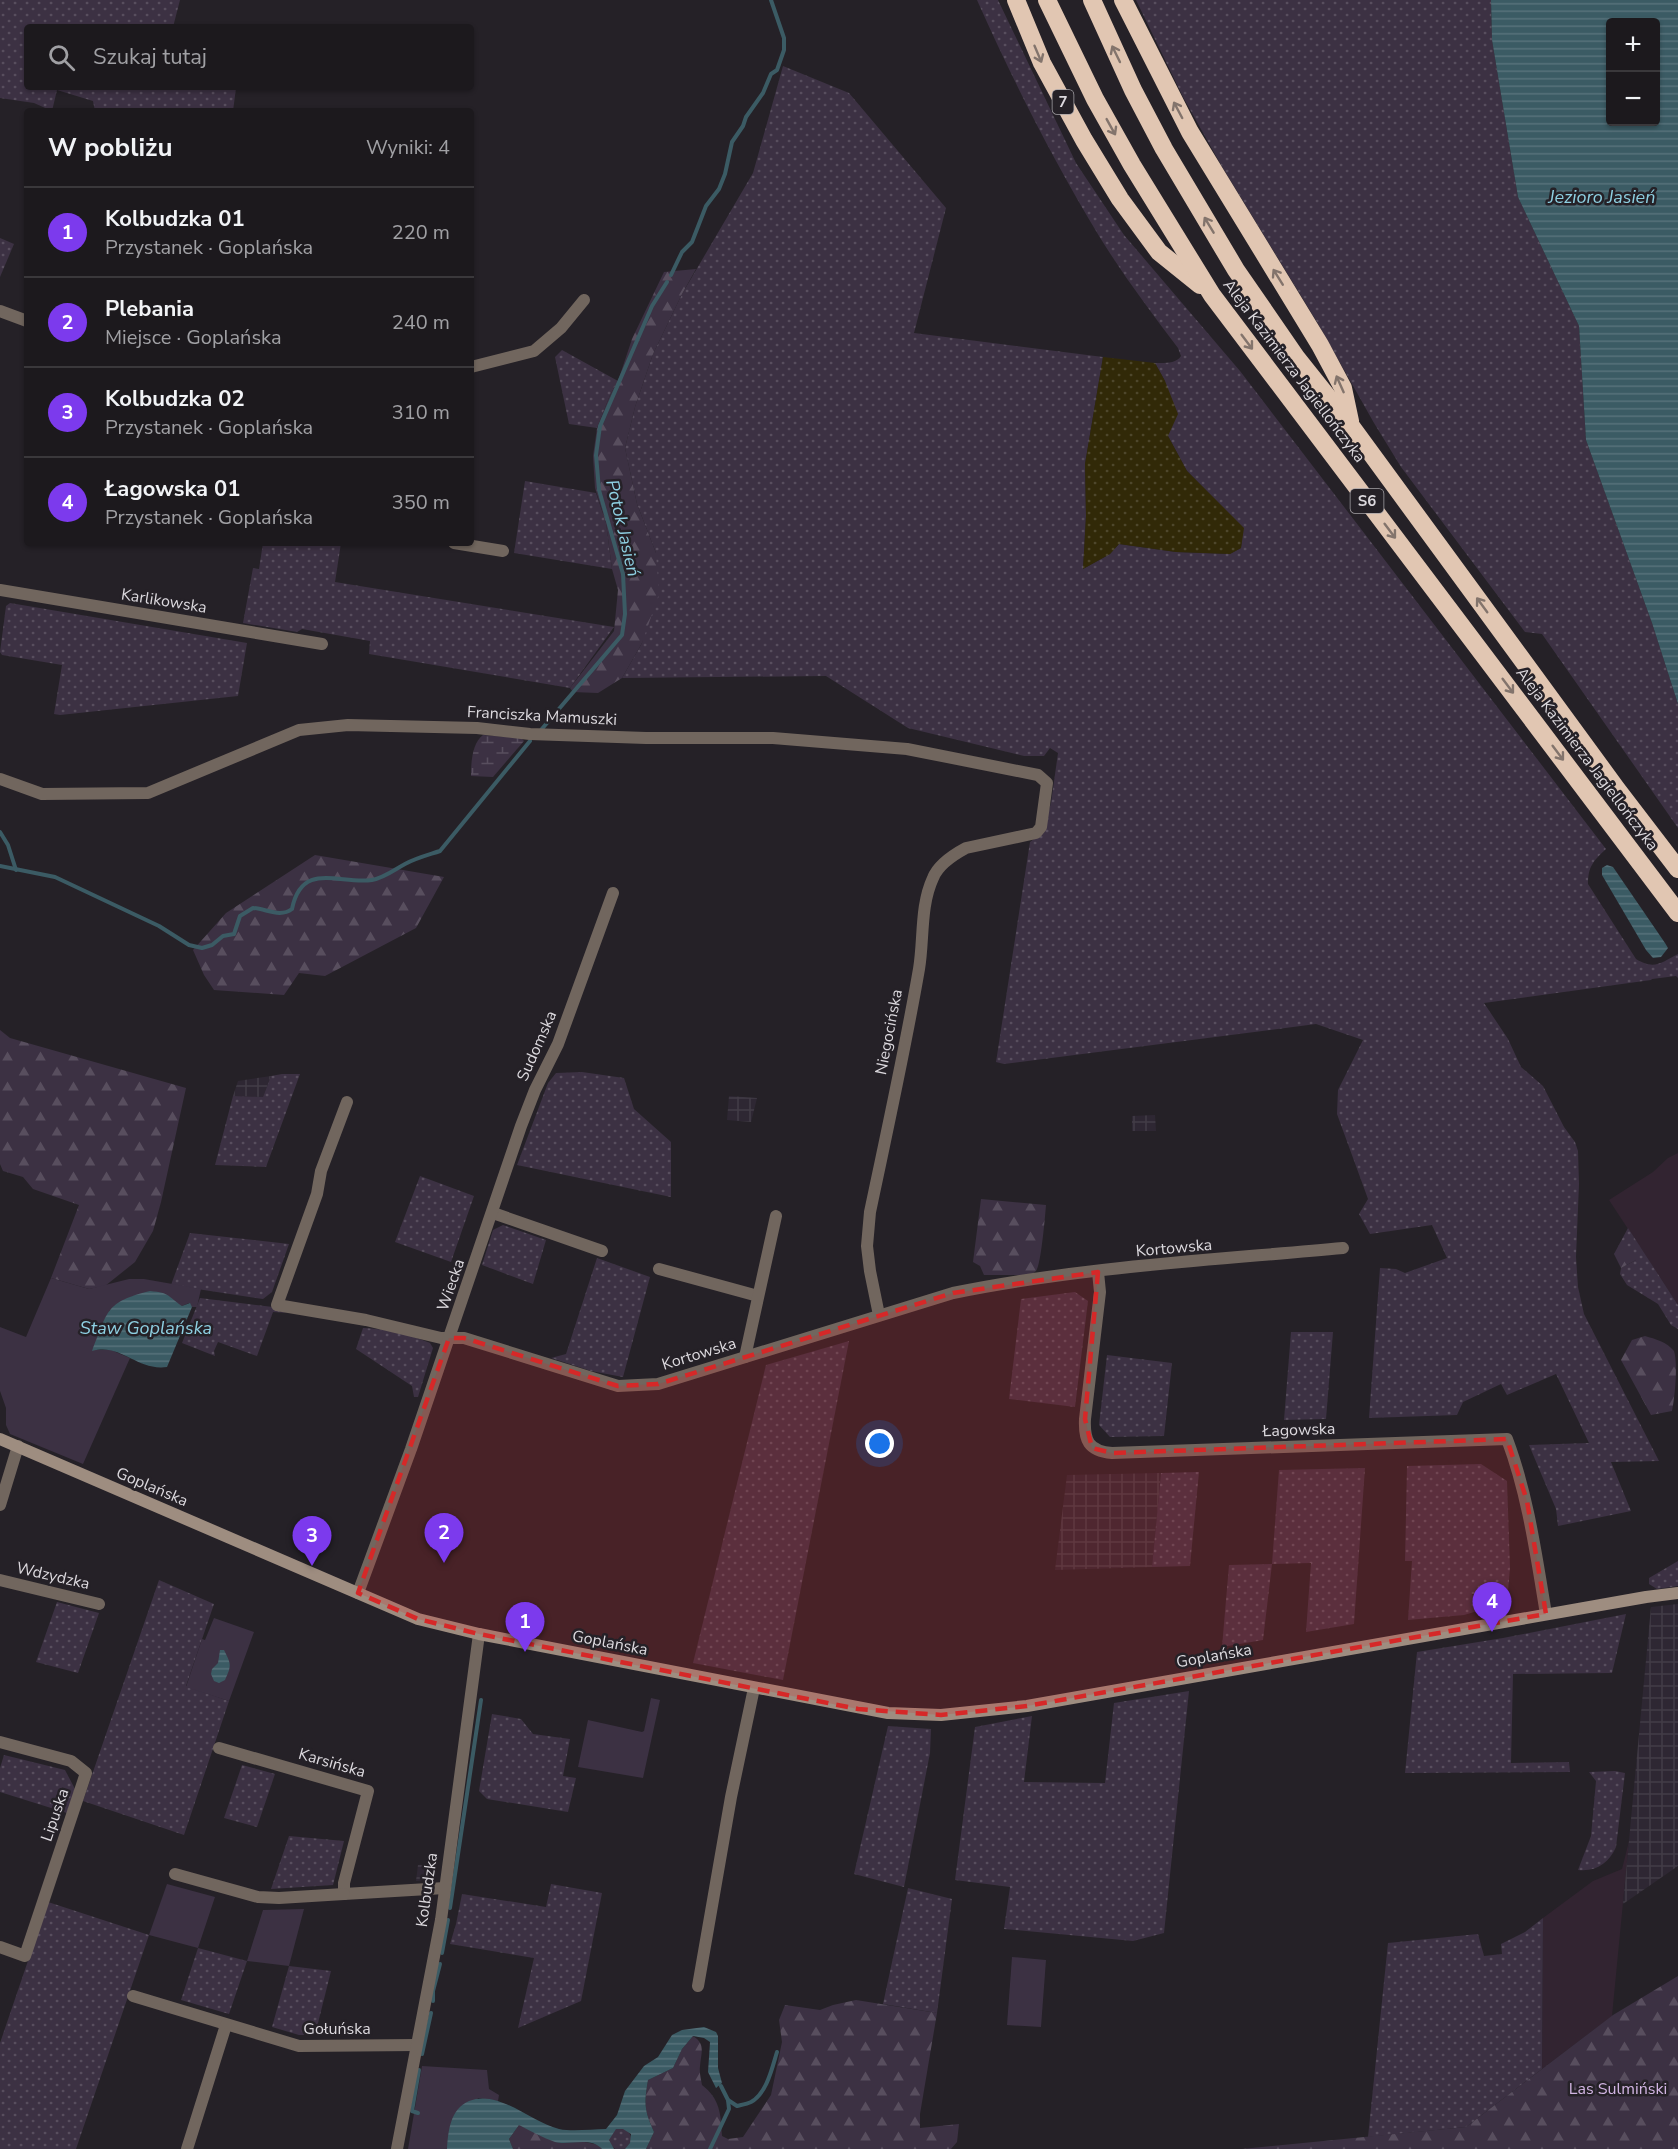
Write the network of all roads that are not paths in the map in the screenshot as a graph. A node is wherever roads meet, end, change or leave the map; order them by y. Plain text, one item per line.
1 (1016, 0) edge
2 (1047, 0) edge
3 (1092, 0) edge
4 (1123, 0) edge
5 (1212, 295) junction
6 (584, 300) dead end
7 (0, 311) edge
8 (24, 320) edge
9 (474, 366) edge
10 (1351, 426) junction
11 (472, 546) edge
12 (503, 551) dead end
13 (0, 590) edge
14 (322, 644) dead end
15 (0, 779) edge
16 (1041, 827) joint
17 (1678, 868) edge
18 (613, 892) dead end
19 (1678, 913) edge
20 (347, 1102) dead end
21 (493, 1213) junction
22 (776, 1216) dead end
23 (1343, 1248) dead end
24 (602, 1251) dead end
25 (659, 1269) dead end
26 (1098, 1272) junction
27 (758, 1296) junction
28 (879, 1315) junction
29 (448, 1338) junction
30 (746, 1357) junction
31 (0, 1439) edge
32 (18, 1446) junction
33 (0, 1505) edge
34 (0, 1580) edge
35 (358, 1593) junction
36 (1678, 1593) edge
37 (99, 1604) dead end
38 (1546, 1614) junction
39 (479, 1634) junction
40 (754, 1688) junction
41 (0, 1742) edge
42 (219, 1748) dead end
43 (175, 1874) dead end
44 (445, 1888) junction
45 (344, 1894) junction
46 (0, 1947) edge
47 (698, 1986) dead end
48 (134, 1996) dead end
49 (226, 2025) junction
50 (416, 2045) junction
51 (187, 2149) edge
52 (397, 2149) edge

1 -> 5 highway, 7
2 -> 5 highway, Aleja Kazimierza Jagiellończyka / S6
10 -> 3 highway, Aleja Kazimierza Jagiellończyka / S6
10 -> 4 highway
5 -> 19 highway, Aleja Kazimierza Jagiellończyka / S6
6 - 9 street
7 - 8 street
17 -> 10 highway, Aleja Kazimierza Jagiellończyka / S6
11 - 12 street
13 - 14 street, Karlikowska
15 - 16 street, Franciszka Mamuszki
16 - 28 street, Niegocińska
18 - 21 street, Sudomska
20 - 29 street, Kortowska
21 - 24 street
21 - 29 street, Wiecka
22 - 27 street
23 - 26 street, Kortowska
25 - 27 street
26 - 28 street, Kortowska
26 - 38 street, Łagowska
27 - 30 street
28 - 30 street, Kortowska
29 - 30 street, Kortowska
29 - 35 street, Wiecka
31 - 32 street, Goplańska
32 - 33 street
32 - 35 street, Goplańska
34 - 37 street, Wdzydzka
35 - 39 street, Goplańska
36 - 38 street, Goplańska
38 - 40 street, Goplańska
39 - 40 street, Goplańska
39 - 44 street, Kolbudzka
40 - 47 street
41 - 46 street, Lipuska
42 - 45 street, Karsińska
43 - 45 street
44 - 45 street
44 - 50 street, Kolbudzka
48 - 49 street, Gołuńska
49 - 50 street, Gołuńska
49 - 51 street
50 - 52 street, Kolbudzka

